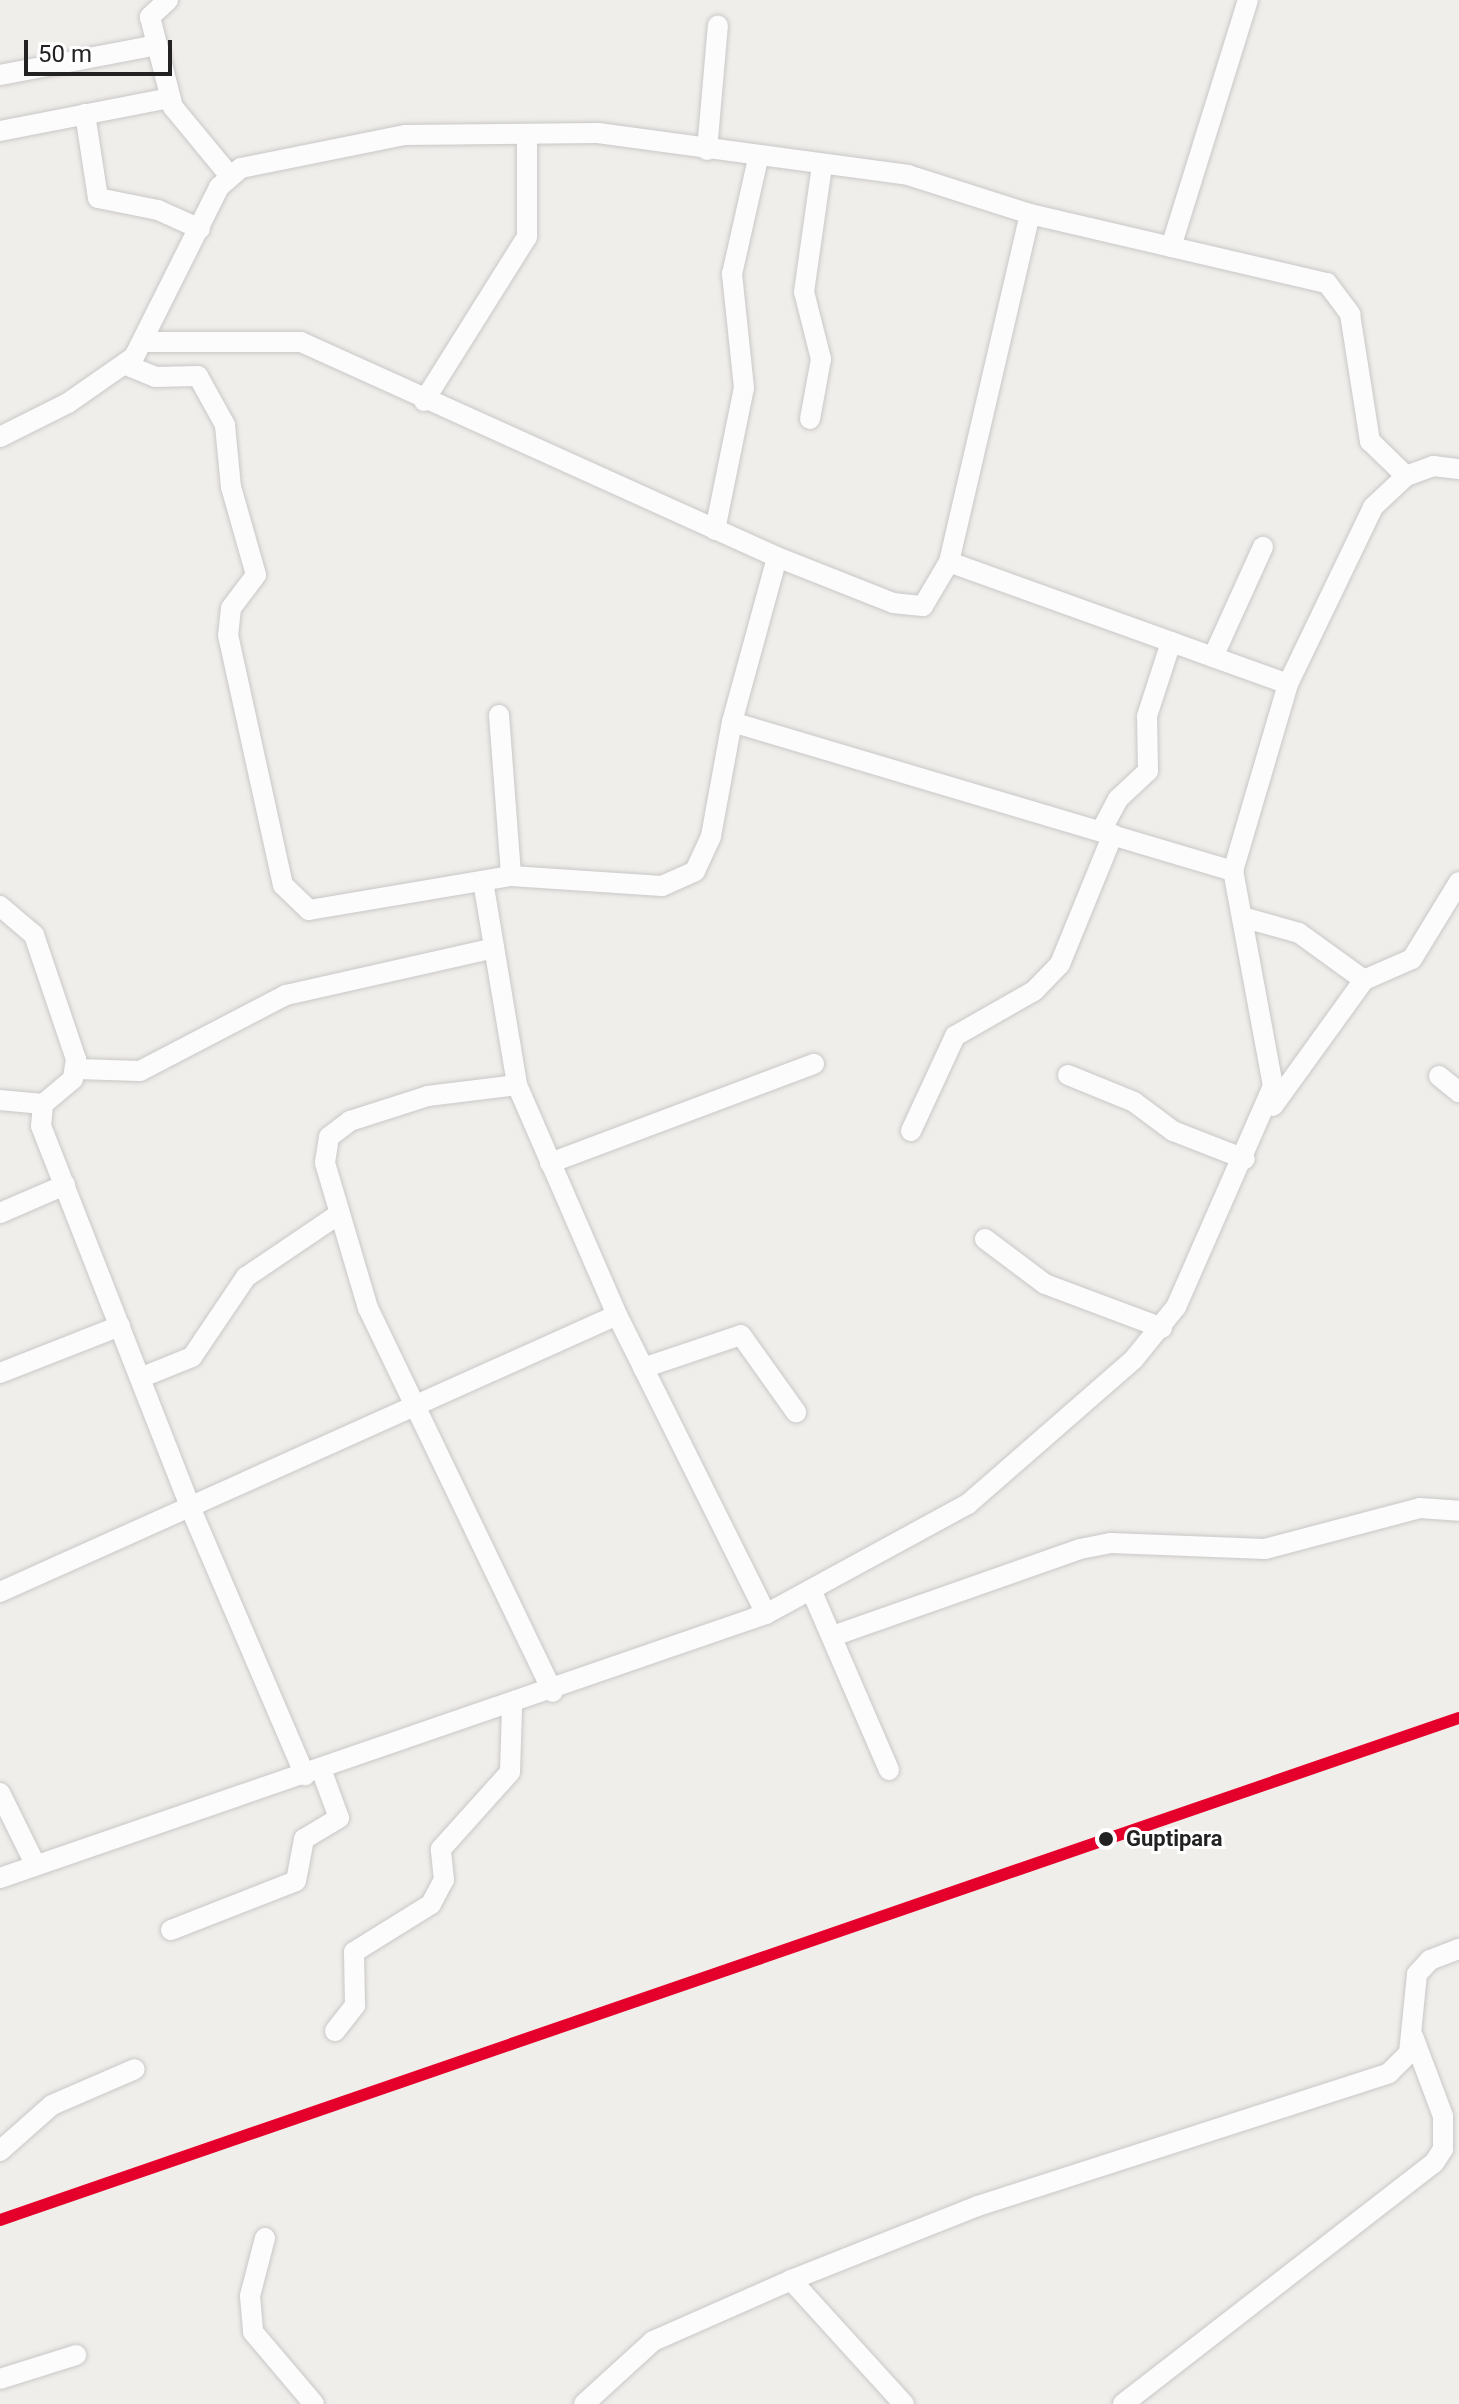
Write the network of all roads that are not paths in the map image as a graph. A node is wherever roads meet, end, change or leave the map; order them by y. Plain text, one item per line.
1 (168, 0) edge
2 (1248, 0) edge
3 (718, 25) dead end
4 (157, 45) junction
5 (0, 75) edge
6 (170, 98) junction
7 (85, 114) junction
8 (0, 131) edge
9 (527, 134) junction
10 (707, 150) junction
11 (758, 159) junction
12 (822, 165) junction
13 (229, 175) junction
14 (1030, 214) junction
15 (200, 229) junction
16 (1171, 247) junction
17 (146, 342) junction
18 (126, 365) junction
19 (424, 401) junction
20 (810, 419) dead end
21 (0, 437) edge
22 (1459, 469) edge
23 (1406, 476) junction
24 (715, 530) junction
25 (1263, 547) dead end
26 (777, 557) junction
27 (949, 562) junction
28 (1171, 642) junction
29 (1213, 657) junction
30 (1288, 684) junction
31 (499, 715) dead end
32 (732, 722) junction
33 (1107, 833) junction
34 (1233, 871) junction
35 (511, 876) junction
36 (483, 881) junction
37 (1459, 882) edge
38 (1, 904) edge
39 (1242, 917) junction
40 (494, 948) junction
41 (1364, 980) junction
42 (814, 1064) dead end
43 (77, 1069) junction
44 (1068, 1075) dead end
45 (1439, 1076) dead end
46 (517, 1085) junction
47 (1459, 1092) edge
48 (0, 1100) edge
49 (43, 1104) junction
50 (1266, 1115) junction
51 (911, 1131) dead end
52 (1245, 1159) junction
53 (550, 1163) junction
54 (65, 1185) junction
55 (0, 1213) edge
56 (339, 1214) junction
57 (985, 1239) dead end
58 (617, 1315) junction
59 (120, 1326) junction
60 (1162, 1328) junction
61 (643, 1368) junction
62 (0, 1373) edge
63 (140, 1378) junction
64 (419, 1404) junction
65 (796, 1412) dead end
66 (190, 1507) junction
67 (1459, 1511) edge
68 (0, 1592) edge
69 (812, 1592) junction
70 (766, 1614) junction
71 (833, 1636) junction
72 (553, 1692) junction
73 (512, 1707) junction
74 (889, 1770) dead end
75 (313, 1772) junction
76 (0, 1793) edge
77 (36, 1866) junction
78 (0, 1878) edge
79 (171, 1930) dead end
80 (1459, 1949) edge
81 (335, 2031) dead end
82 (1413, 2036) junction
83 (135, 2069) dead end
84 (0, 2151) edge
85 (265, 2238) dead end
86 (791, 2280) junction
87 (76, 2355) dead end
88 (0, 2379) edge
89 (314, 2404) edge
90 (584, 2404) edge
91 (904, 2404) edge
92 (1123, 2404) edge

1 - 4 street
2 - 16 street
3 - 10 street
4 - 5 street
4 - 6 street
6 - 7 street
6 - 13 street
7 - 8 street
7 - 15 street
9 - 10 street
9 - 13 street
9 - 19 street
10 - 11 street
11 - 12 street
11 - 24 street
12 - 14 street
12 - 20 street
13 - 15 street
14 - 16 street
14 - 27 street
15 - 17 street
16 - 23 street
17 - 18 street
17 - 19 street
18 - 21 street
18 - 36 street
19 - 24 street
22 - 23 street
23 - 30 street
24 - 26 street
25 - 29 street
26 - 27 street
26 - 32 street
27 - 28 street
28 - 29 street
28 - 33 street
29 - 30 street
30 - 34 street
31 - 35 street
32 - 33 street
32 - 35 street
33 - 34 street
33 - 51 street
34 - 39 street
35 - 36 street
36 - 40 street
37 - 41 street
38 - 43 street
39 - 41 street
39 - 50 street
40 - 43 street
40 - 46 street
41 - 50 street
42 - 53 street
43 - 49 street
44 - 52 street
45 - 47 street
46 - 53 street
46 - 56 street
48 - 49 street
49 - 54 street
50 - 52 street
52 - 60 street
53 - 58 street
54 - 55 street
54 - 59 street
56 - 63 street
56 - 64 street
57 - 60 street
58 - 61 street
58 - 64 street
59 - 62 street
59 - 63 street
60 - 69 street
61 - 65 street
61 - 70 street
63 - 66 street
64 - 66 street
64 - 72 street
66 - 68 street
66 - 75 street
67 - 71 street
69 - 70 street
69 - 71 street
70 - 72 street
71 - 74 street
72 - 73 street
73 - 75 street
73 - 81 street
75 - 77 street
75 - 79 street
76 - 77 street
77 - 78 street
80 - 82 street
82 - 86 street
82 - 92 street
83 - 84 street
85 - 89 street
86 - 90 street
86 - 91 street
87 - 88 street

